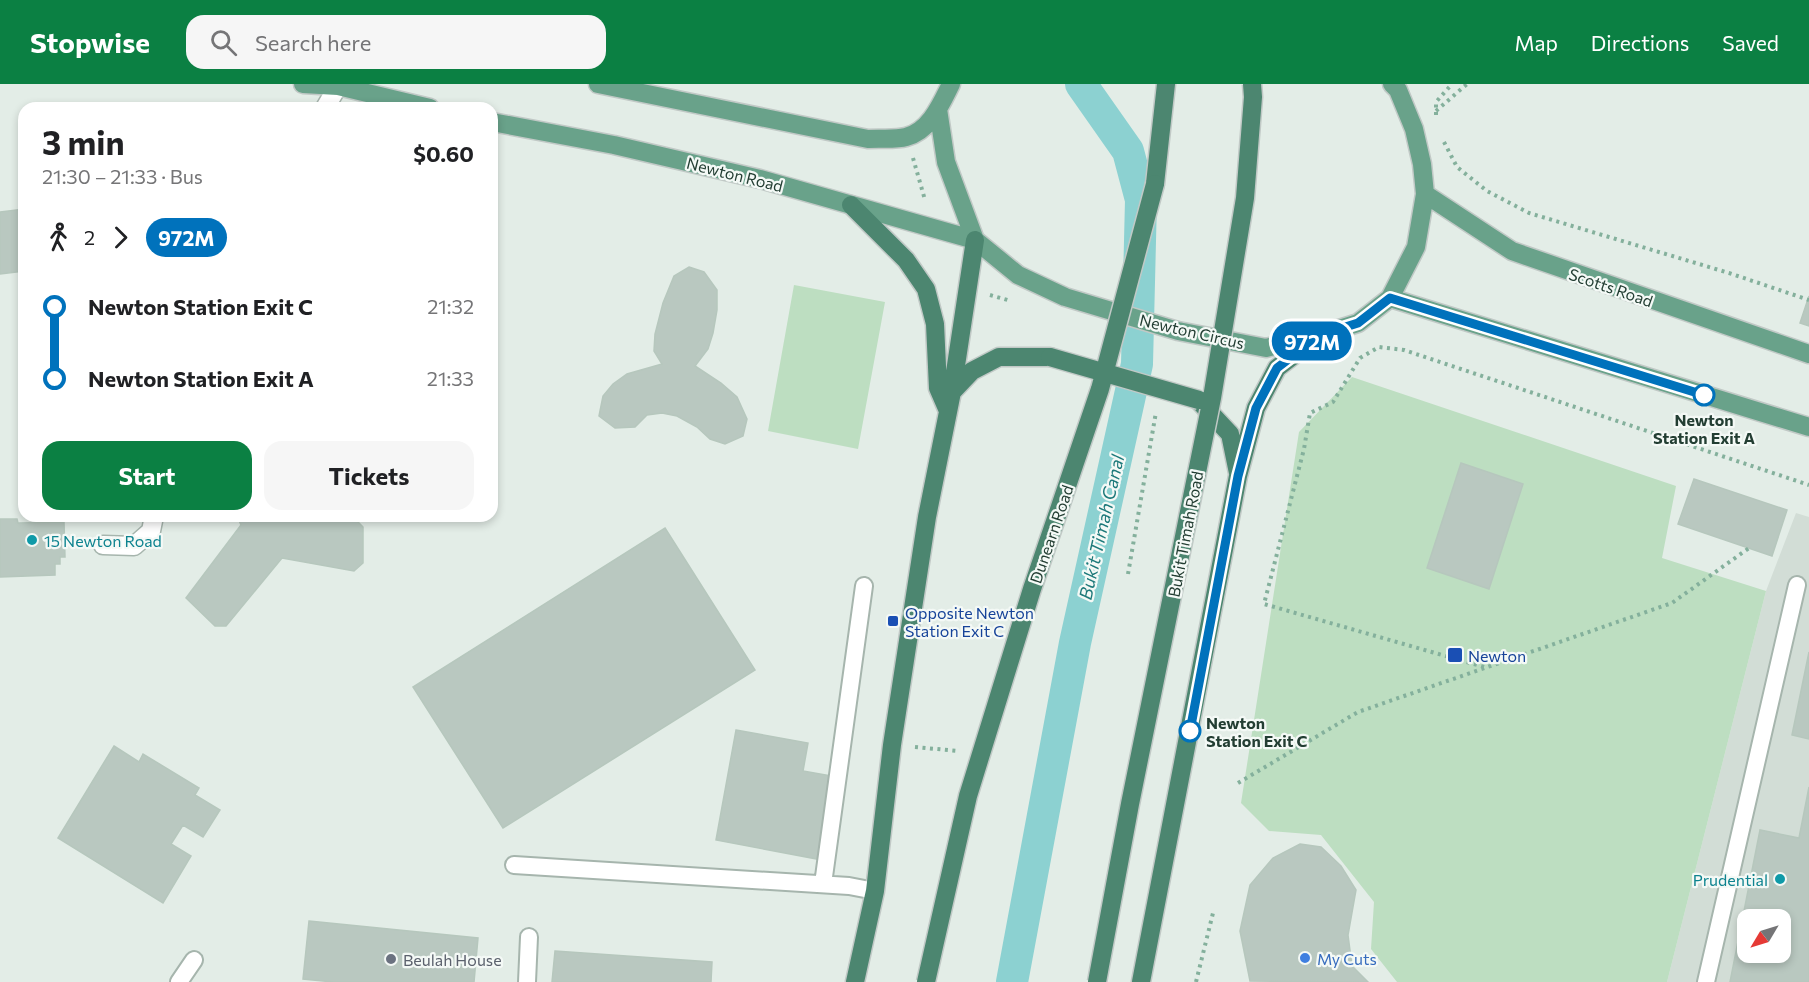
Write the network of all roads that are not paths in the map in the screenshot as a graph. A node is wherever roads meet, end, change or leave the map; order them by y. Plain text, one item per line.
1 (303, 84) edge
2 (598, 84) edge
3 (951, 84) edge
4 (1167, 84) edge
5 (1252, 84) edge
6 (1392, 84) edge
7 (338, 86) junction
8 (329, 102) edge
9 (405, 102) edge
10 (938, 109) junction
11 (498, 123) edge
12 (1425, 194) junction
13 (851, 205) junction
14 (975, 240) junction
15 (1390, 298) junction
16 (1320, 335) junction
17 (1809, 354) edge
18 (952, 392) junction
19 (948, 411) junction
20 (1809, 427) edge
21 (1238, 476) junction
22 (153, 522) edge
23 (103, 545) dead end
24 (1797, 585) dead end
25 (864, 586) dead end
26 (514, 865) dead end
27 (823, 884) junction
28 (875, 891) junction
29 (529, 937) dead end
30 (194, 960) dead end
31 (179, 982) edge
32 (527, 982) edge
33 (855, 982) edge
34 (926, 982) edge
35 (1098, 982) edge
36 (1141, 982) edge
37 (1706, 982) edge

1 - 7 main road
2 - 10 main road
3 - 10 main road
4 - 34 highway, Dunearn Road, bridge
5 - 35 highway, Bukit Timah Road, bridge
6 - 12 main road, Newton Circus
7 - 8 street
7 - 9 main road
10 - 14 main road
11 - 13 main road, Newton Road
12 - 15 main road, Newton Circus
12 - 17 main road, Scotts Road
13 - 14 main road, Newton Road
13 - 19 highway
14 - 16 main road, Newton Circus
14 - 18 highway
15 - 16 main road, Newton Circus
15 - 20 main road
16 - 21 highway
18 - 19 highway
18 - 21 highway, bridge
19 - 28 highway
21 - 36 highway
22 - 23 street
24 - 37 lane
25 - 27 lane
26 - 27 lane
27 - 28 lane
28 - 33 highway
29 - 32 lane
30 - 31 lane

